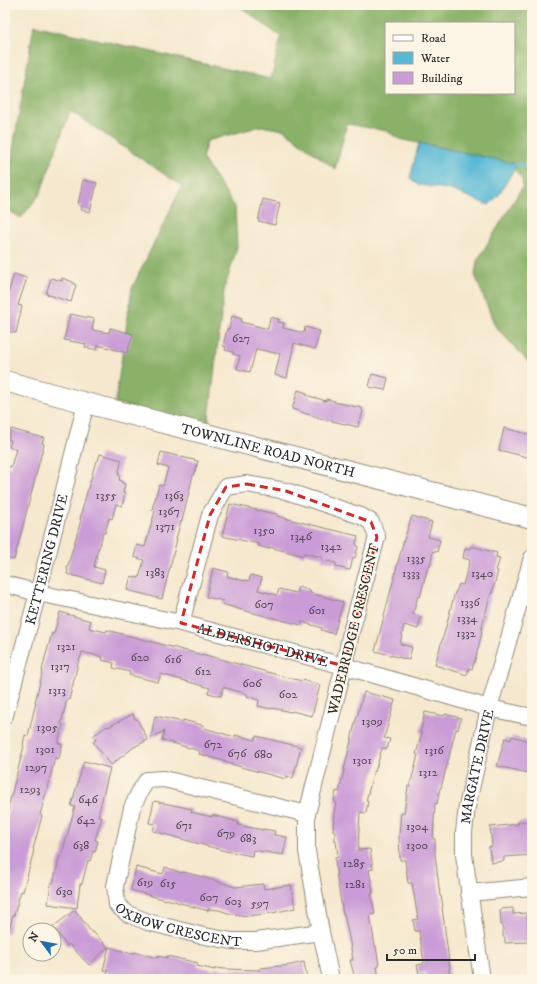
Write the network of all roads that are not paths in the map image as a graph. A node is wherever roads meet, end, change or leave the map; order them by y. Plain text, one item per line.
1 (5, 381) edge
2 (86, 403) junction
3 (532, 518) edge
4 (532, 558) edge
5 (5, 584) edge
6 (38, 593) junction
7 (181, 623) junction
8 (344, 666) junction
9 (489, 708) junction
10 (5, 715) edge
11 (532, 717) edge
12 (307, 814) junction
13 (532, 887) edge
14 (469, 893) junction
15 (321, 932) junction
16 (331, 979) edge
17 (482, 979) edge

1 - 2 main road, TOWNLINE ROAD NORTH
2 - 3 main road, TOWNLINE ROAD NORTH
2 - 6 street, KETTERING DRIVE
4 - 9 street, MARGATE DRIVE
5 - 6 street, ALDERSHOT DRIVE
6 - 7 street, ALDERSHOT DRIVE
6 - 10 street, KETTERING DRIVE
7 - 8 street, ALDERSHOT DRIVE
7 - 8 street, WADEBRIDGE CRESCENT
8 - 9 street, ALDERSHOT DRIVE
8 - 12 street, WADEBRIDGE CRESCENT
9 - 11 street, ALDERSHOT DRIVE
9 - 14 street, MARGATE DRIVE
12 - 15 street, WADEBRIDGE CRESCENT
12 - 15 street, OXBOW CRESCENT
13 - 14 street
14 - 17 street, MARGATE DRIVE
15 - 16 street, WADEBRIDGE CRESCENT

